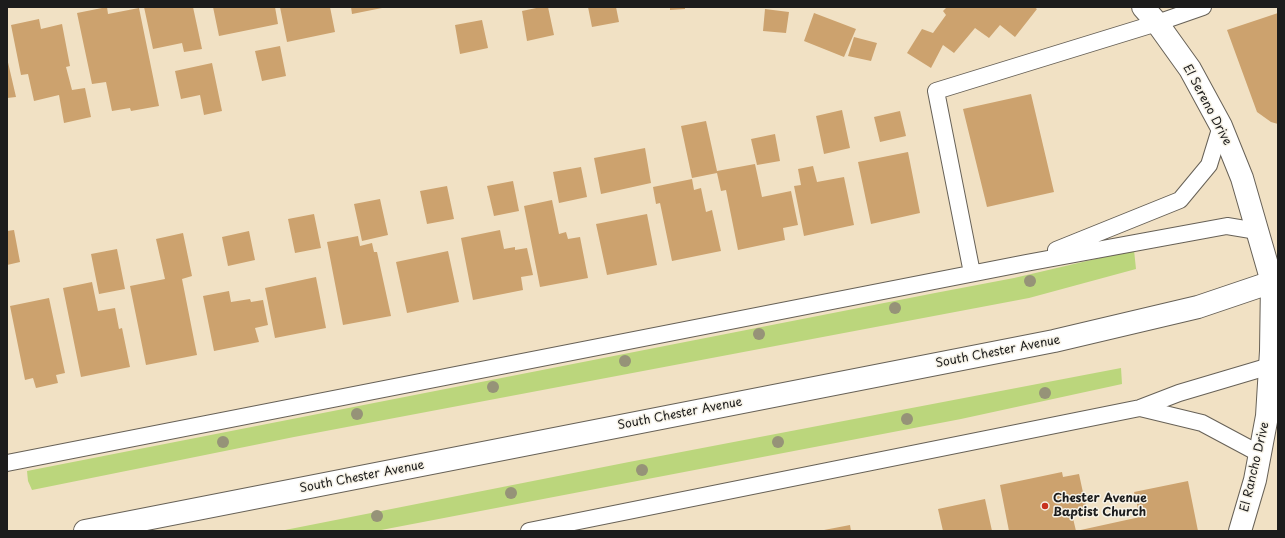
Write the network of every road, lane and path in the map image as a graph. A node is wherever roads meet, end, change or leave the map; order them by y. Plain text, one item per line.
1 (1203, 7) edge
2 (1150, 15) edge
3 (1221, 126) junction
4 (1257, 231) junction
5 (1026, 263) junction
6 (972, 273) junction
7 (1276, 280) edge
8 (1270, 366) junction
9 (1140, 408) junction
10 (1260, 454) junction
11 (7, 463) edge
12 (85, 531) edge
13 (530, 531) edge
14 (1240, 531) edge

1 - 2 lane
2 - 3 main road, El Sereno Drive
2 - 6 lane
3 - 4 main road, El Sereno Drive
3 - 5 lane
4 - 5 lane
4 - 7 main road, El Sereno Drive
5 - 6 lane
6 - 11 lane
7 - 8 main road, El Rancho Drive
7 - 12 main road, South Chester Avenue
8 - 9 lane
8 - 10 main road, El Rancho Drive
9 - 10 lane
9 - 13 lane
10 - 14 main road, El Rancho Drive

